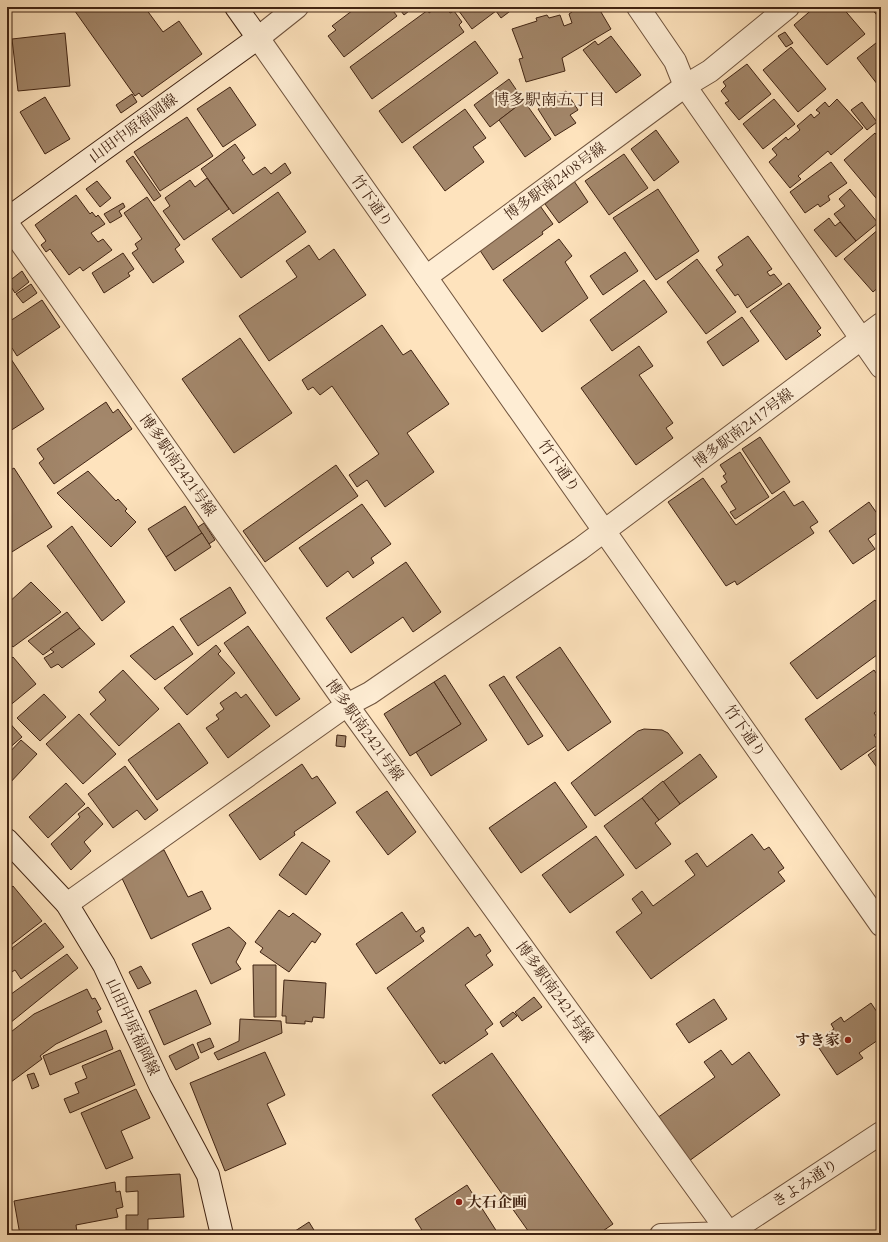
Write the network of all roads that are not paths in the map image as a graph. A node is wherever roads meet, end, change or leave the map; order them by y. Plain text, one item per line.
1 (236, 7) edge
2 (297, 7) edge
3 (638, 7) edge
4 (788, 7) edge
5 (258, 38) junction
6 (685, 86) junction
7 (7, 219) edge
8 (7, 223) edge
9 (426, 277) junction
10 (881, 324) edge
11 (861, 340) junction
12 (881, 367) edge
13 (604, 530) junction
14 (347, 705) junction
15 (7, 840) edge
16 (67, 904) junction
17 (881, 925) edge
18 (881, 1133) edge
19 (726, 1234) edge
20 (222, 1235) edge
21 (661, 1235) edge

1 - 5 street, 竹下通り
2 - 5 street, 山田中原福岡線
3 - 6 street
4 - 6 street
5 - 7 street, 山田中原福岡線
5 - 9 street, 竹下通り
6 - 9 street, 博多駅南2408号線
6 - 11 street
8 - 14 street, 博多駅南2421号線
9 - 13 street, 竹下通り
10 - 11 street, 博多駅南2417号線
11 - 12 street
11 - 13 street, 博多駅南2417号線
13 - 14 street, 博多駅南2417号線
13 - 17 street, 竹下通り
14 - 16 street, 博多駅南2417号線
14 - 19 street, 博多駅南2421号線
15 - 16 street, 山田中原福岡線
16 - 20 street, 山田中原福岡線
18 - 19 street, きよみ通り
19 - 21 street

